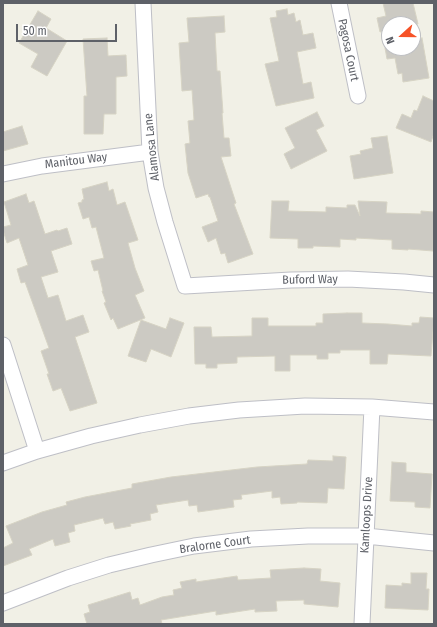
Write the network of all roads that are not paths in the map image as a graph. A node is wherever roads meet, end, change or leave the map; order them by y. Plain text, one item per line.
1 (143, 3) edge
2 (339, 3) edge
3 (358, 96) dead end
4 (150, 152) junction
5 (3, 174) edge
6 (434, 285) edge
7 (185, 286) joint
8 (3, 345) edge
9 (372, 407) junction
10 (434, 412) edge
11 (37, 451) junction
12 (3, 463) edge
13 (366, 536) junction
14 (434, 543) edge
15 (3, 603) edge
16 (362, 624) edge

1 - 4 street, Alamosa Lane
2 - 3 street, Pagosa Court
4 - 5 street, Manitou Way
4 - 7 street, Alamosa Lane
6 - 7 street, Buford Way
8 - 11 street
9 - 10 street
9 - 11 street
9 - 13 street, Kamloops Drive
11 - 12 street
13 - 14 street, Bralorne Court
13 - 15 street, Bralorne Court
13 - 16 street, Kamloops Drive

